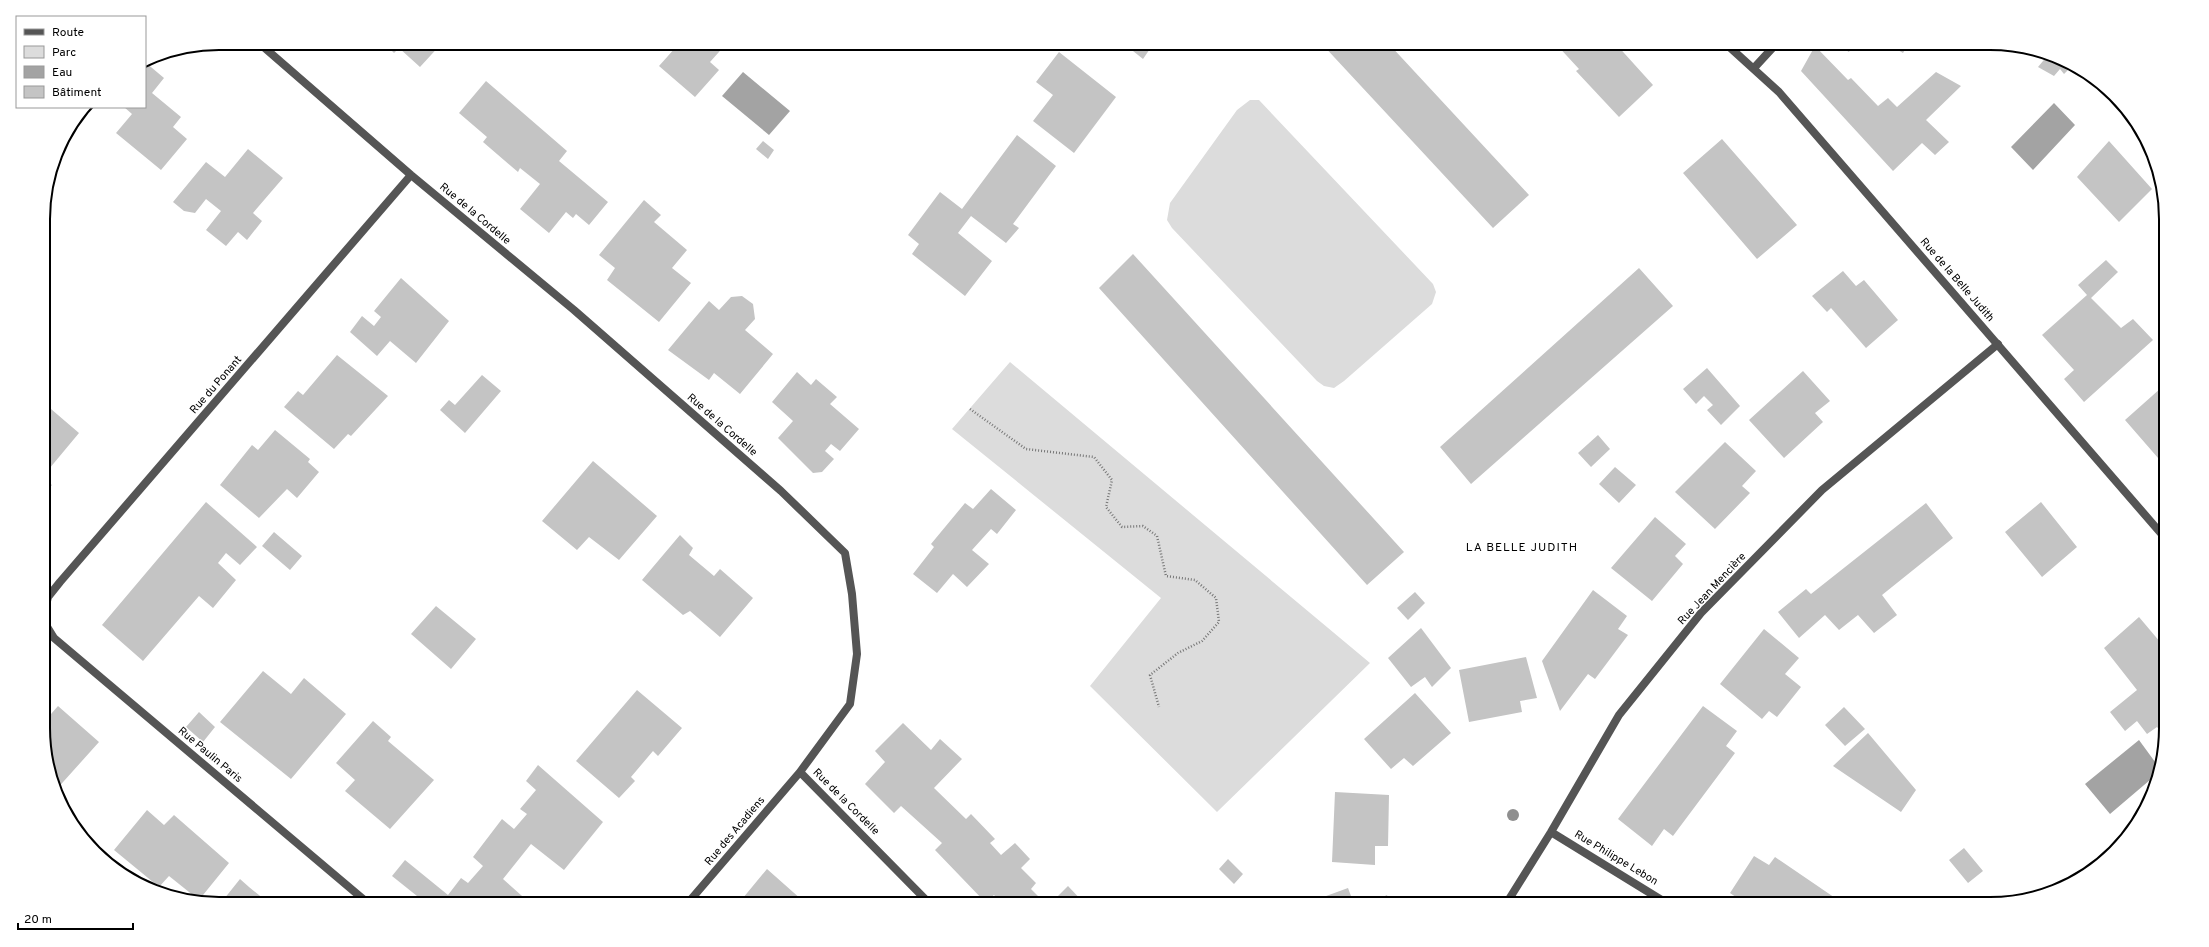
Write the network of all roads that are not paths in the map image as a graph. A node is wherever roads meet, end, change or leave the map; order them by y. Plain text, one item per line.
1 (267, 50) edge
2 (1733, 50) edge
3 (1771, 50) edge
4 (1754, 68) junction
5 (411, 174) junction
6 (1998, 344) junction
7 (2159, 530) edge
8 (50, 594) edge
9 (50, 632) edge
10 (800, 772) junction
11 (1551, 832) junction
12 (361, 897) edge
13 (693, 897) edge
14 (923, 897) edge
15 (1510, 897) edge
16 (1657, 897) edge

1 - 5 street, Rue de la Cordelle
2 - 4 street, Rue de la Belle Judith
3 - 4 street
4 - 6 street, Rue de la Belle Judith
5 - 8 street, Rue du Ponant
5 - 10 street, Rue de la Cordelle
6 - 7 street, Rue de la Belle Judith
6 - 11 street, Rue Jean Mencière
9 - 12 street, Rue Paulin Paris
10 - 13 street, Rue des Acadiens
10 - 14 street, Rue de la Cordelle
11 - 15 street, Rue Jean Mencière
11 - 16 street, Rue Philippe Lebon

